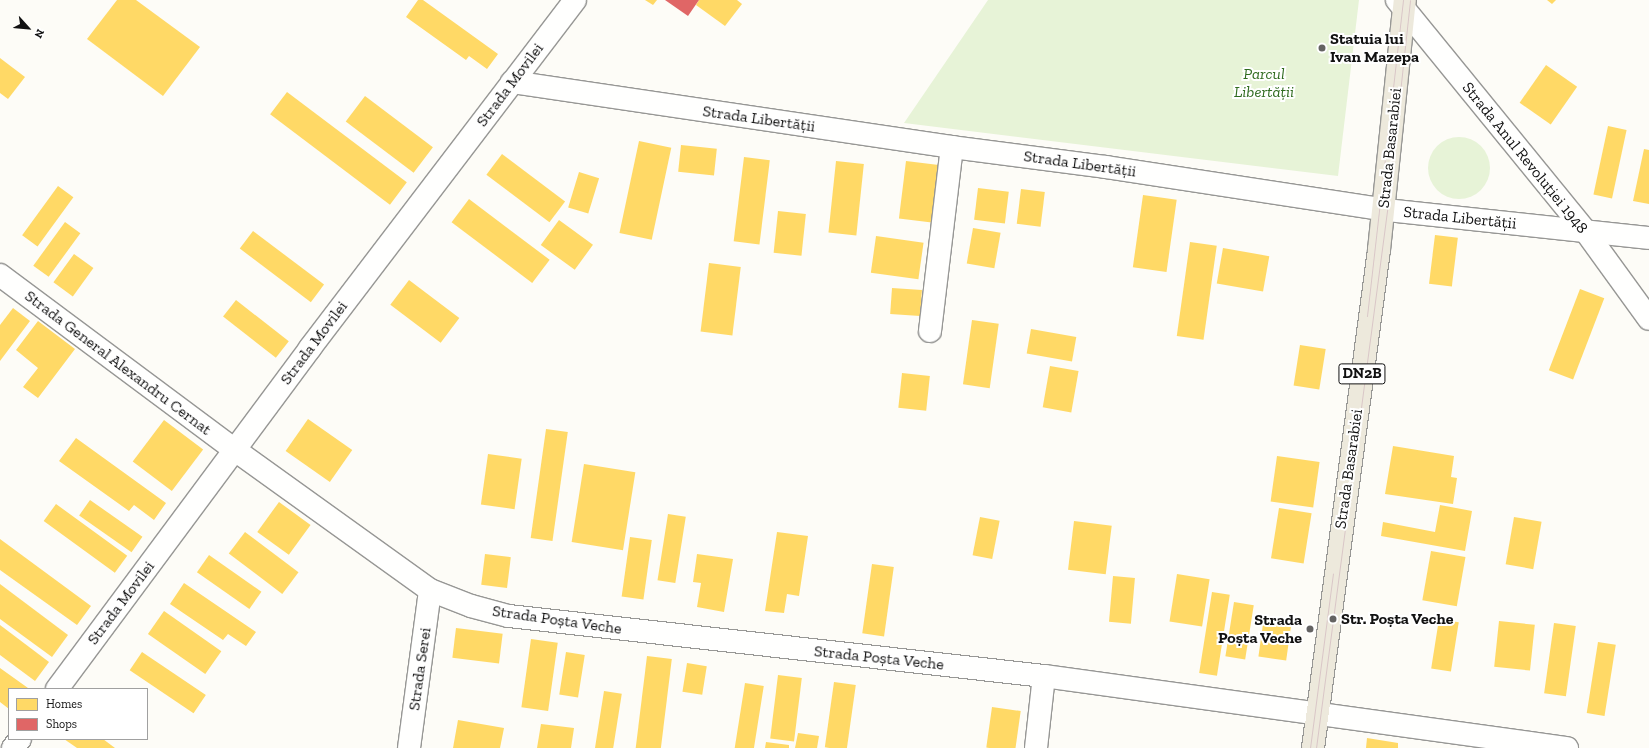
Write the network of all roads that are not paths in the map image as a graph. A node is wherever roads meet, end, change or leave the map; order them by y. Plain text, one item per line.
1 (575, 0) edge
2 (1402, 3) edge
3 (512, 82) junction
4 (952, 147) junction
5 (1384, 209) junction
6 (1586, 232) junction
7 (1649, 238) edge
8 (0, 275) edge
9 (1649, 319) edge
10 (930, 331) dead end
11 (236, 450) junction
12 (430, 590) junction
13 (1044, 676) junction
14 (58, 688) edge
15 (1317, 714) junction
16 (19, 740) edge
17 (13, 748) edge
18 (409, 748) edge
19 (1036, 748) edge
20 (1313, 748) edge
21 (1567, 748) edge

1 - 3 street, Strada Movilei
2 - 5 main road, Strada Basarabiei / DN2B
2 - 6 street, Strada Anul Revoluției 1948
3 - 4 street, Strada Libertății
3 - 11 street, Strada Movilei
4 - 5 street, Strada Libertății
4 - 10 street
5 - 6 street, Strada Libertății
5 - 15 main road, Strada Basarabiei / DN2B
6 - 7 street, Strada Libertății
6 - 9 street, Strada Anul Revoluției 1948
8 - 11 street, Strada General Alexandru Cernat
11 - 12 street, Strada Poșta Veche
11 - 14 street, Strada Movilei
12 - 13 street, Strada Poșta Veche
12 - 18 street, Strada Serei
13 - 15 street, Strada Poșta Veche
13 - 19 street
15 - 20 main road, Strada Basarabiei / DN2B
15 - 21 street, Strada Poșta Veche
16 - 17 street

